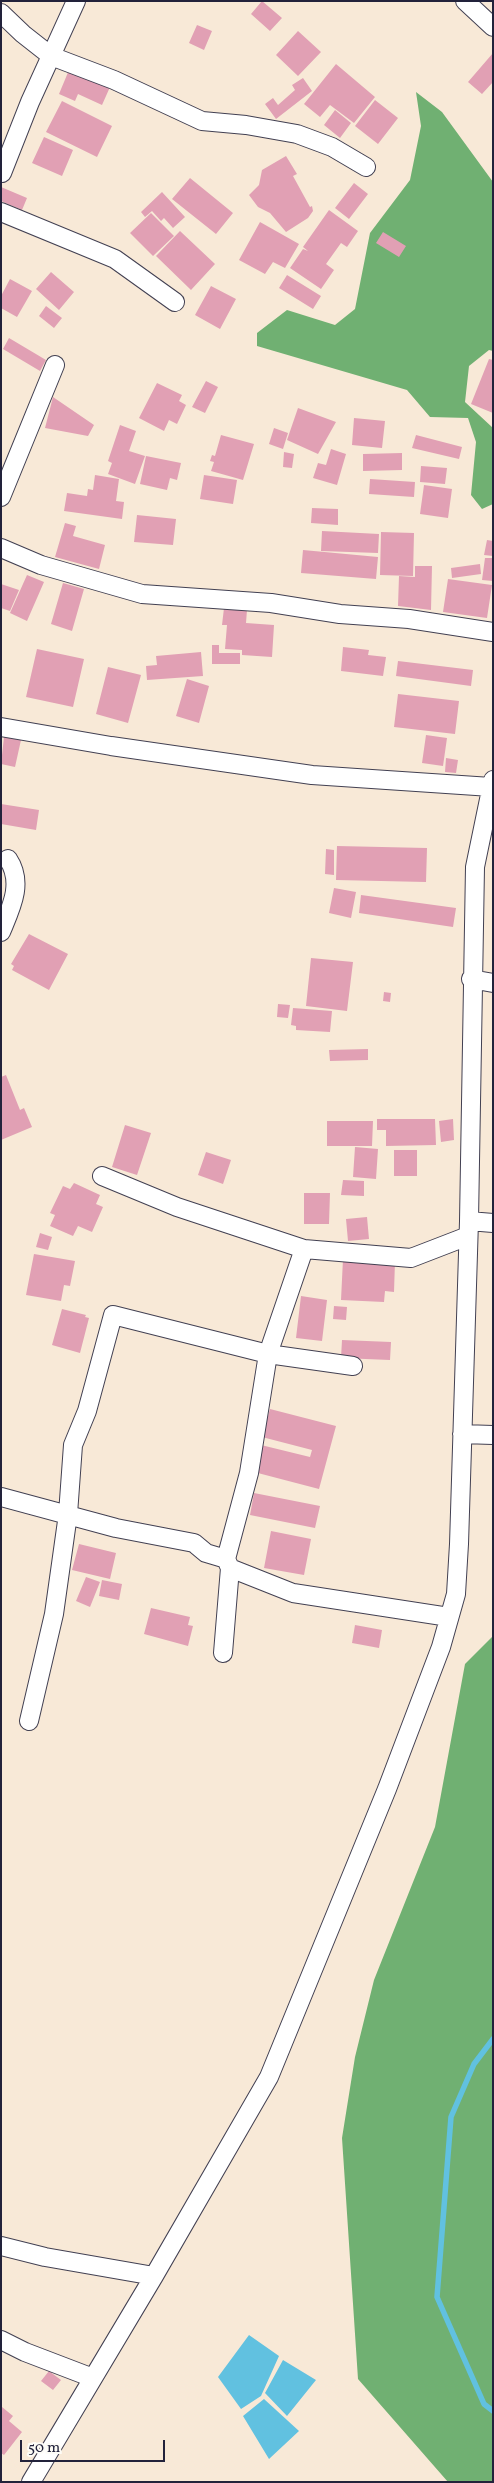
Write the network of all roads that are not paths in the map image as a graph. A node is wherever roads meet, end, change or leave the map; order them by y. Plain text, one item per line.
1 (76, 1) edge
2 (465, 1) edge
3 (1, 13) edge
4 (493, 27) edge
5 (51, 56) junction
6 (366, 167) dead end
7 (2, 173) edge
8 (1, 212) edge
9 (175, 302) dead end
10 (55, 365) dead end
11 (1, 498) edge
12 (1, 548) edge
13 (493, 632) edge
14 (1, 727) edge
15 (492, 784) edge
16 (8, 859) dead end
17 (1, 932) edge
18 (471, 979) junction
19 (493, 983) edge
20 (102, 1176) dead end
21 (493, 1223) edge
22 (469, 1228) junction
23 (304, 1248) junction
24 (268, 1354) junction
25 (353, 1366) dead end
26 (462, 1434) junction
27 (493, 1434) edge
28 (1, 1497) edge
29 (68, 1514) junction
30 (228, 1563) junction
31 (449, 1617) junction
32 (223, 1653) dead end
33 (30, 1720) dead end
34 (1, 2246) edge
35 (154, 2276) junction
36 (1, 2340) edge
37 (93, 2378) junction
38 (31, 2482) edge

1 - 5 street
2 - 4 street
3 - 5 street
5 - 6 street
5 - 7 street
8 - 9 street
10 - 11 street
12 - 13 street
14 - 15 street
15 - 18 street
16 - 17 street
18 - 19 street
18 - 22 street
20 - 23 street
21 - 22 street
22 - 23 street
22 - 26 street
23 - 24 street
24 - 25 street
24 - 29 street
24 - 30 street
26 - 27 street
26 - 31 street
28 - 29 street
29 - 30 street
29 - 33 street
30 - 31 street
30 - 32 street
31 - 35 street
34 - 35 street
35 - 37 street
36 - 37 street
37 - 38 street

